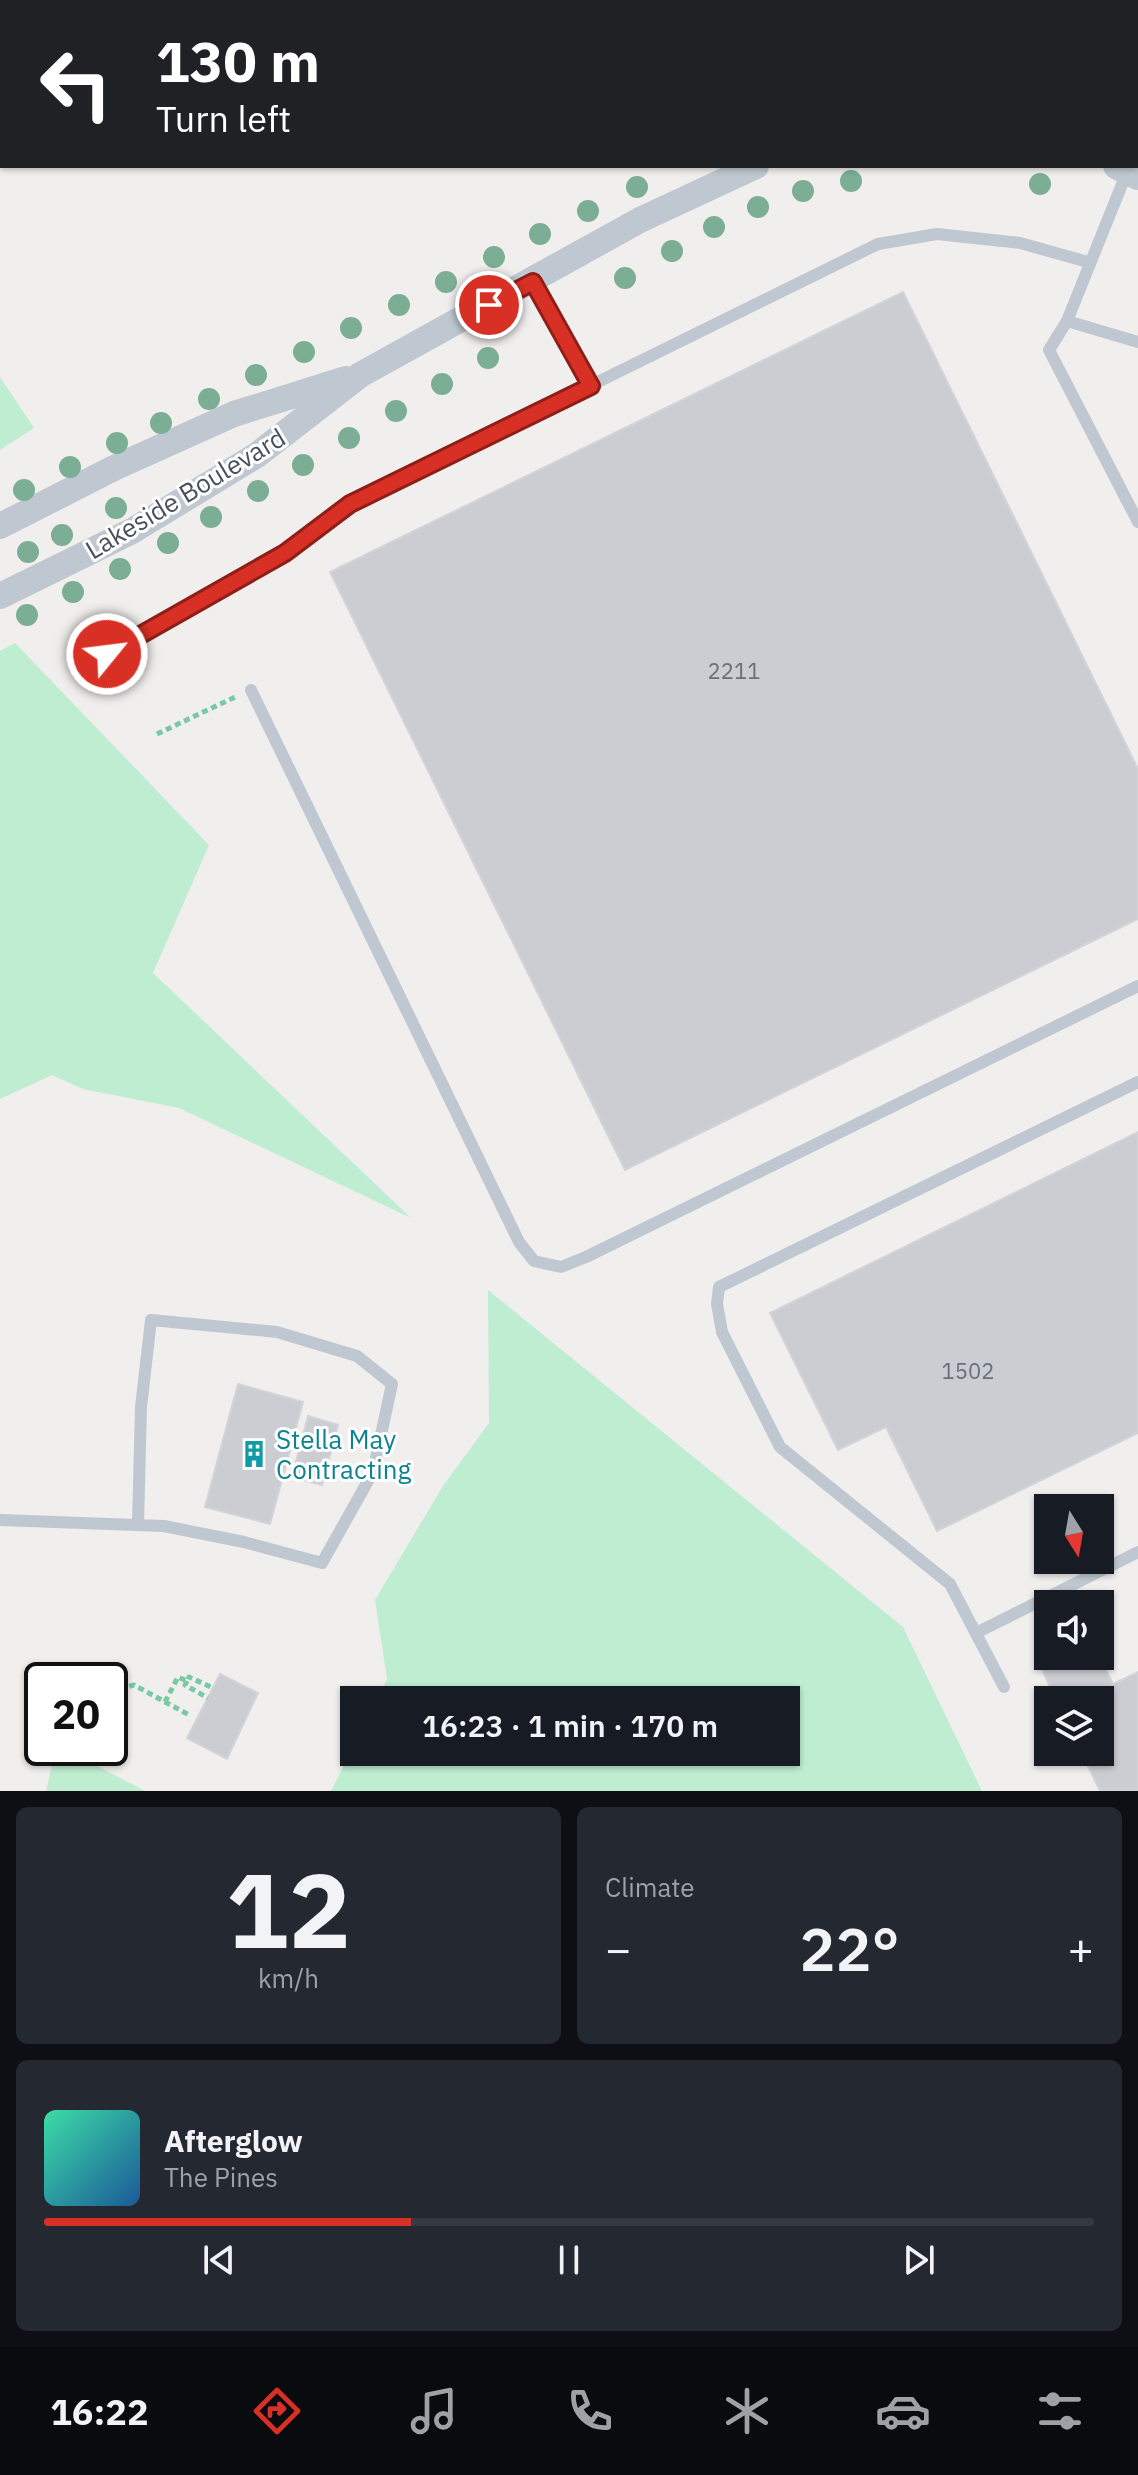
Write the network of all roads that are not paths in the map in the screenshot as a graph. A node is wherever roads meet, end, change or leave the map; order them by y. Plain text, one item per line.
1 (752, 168) edge
2 (1127, 171) edge
3 (1088, 262) junction
4 (533, 282) junction
5 (1067, 321) junction
6 (1138, 342) edge
7 (360, 375) junction
8 (591, 386) junction
9 (1138, 522) edge
10 (0, 526) edge
11 (0, 596) edge
12 (107, 654) dead end
13 (251, 690) road end
14 (1138, 986) edge
15 (1138, 1082) edge
16 (0, 1520) edge
17 (138, 1524) junction
18 (1138, 1552) edge
19 (976, 1633) junction
20 (1004, 1687) dead end

1 - 4 street, Lakeside Boulevard
2 - 3 lane
3 - 5 lane
3 - 8 lane
4 - 7 street, Lakeside Boulevard
4 - 8 lane
5 - 6 lane
5 - 9 lane
7 - 10 street, Lakeside Boulevard
7 - 11 street, Lakeside Boulevard
8 - 12 lane
13 - 14 lane
15 - 19 lane
16 - 17 lane
17 - 17 lane
18 - 19 lane
19 - 20 lane

